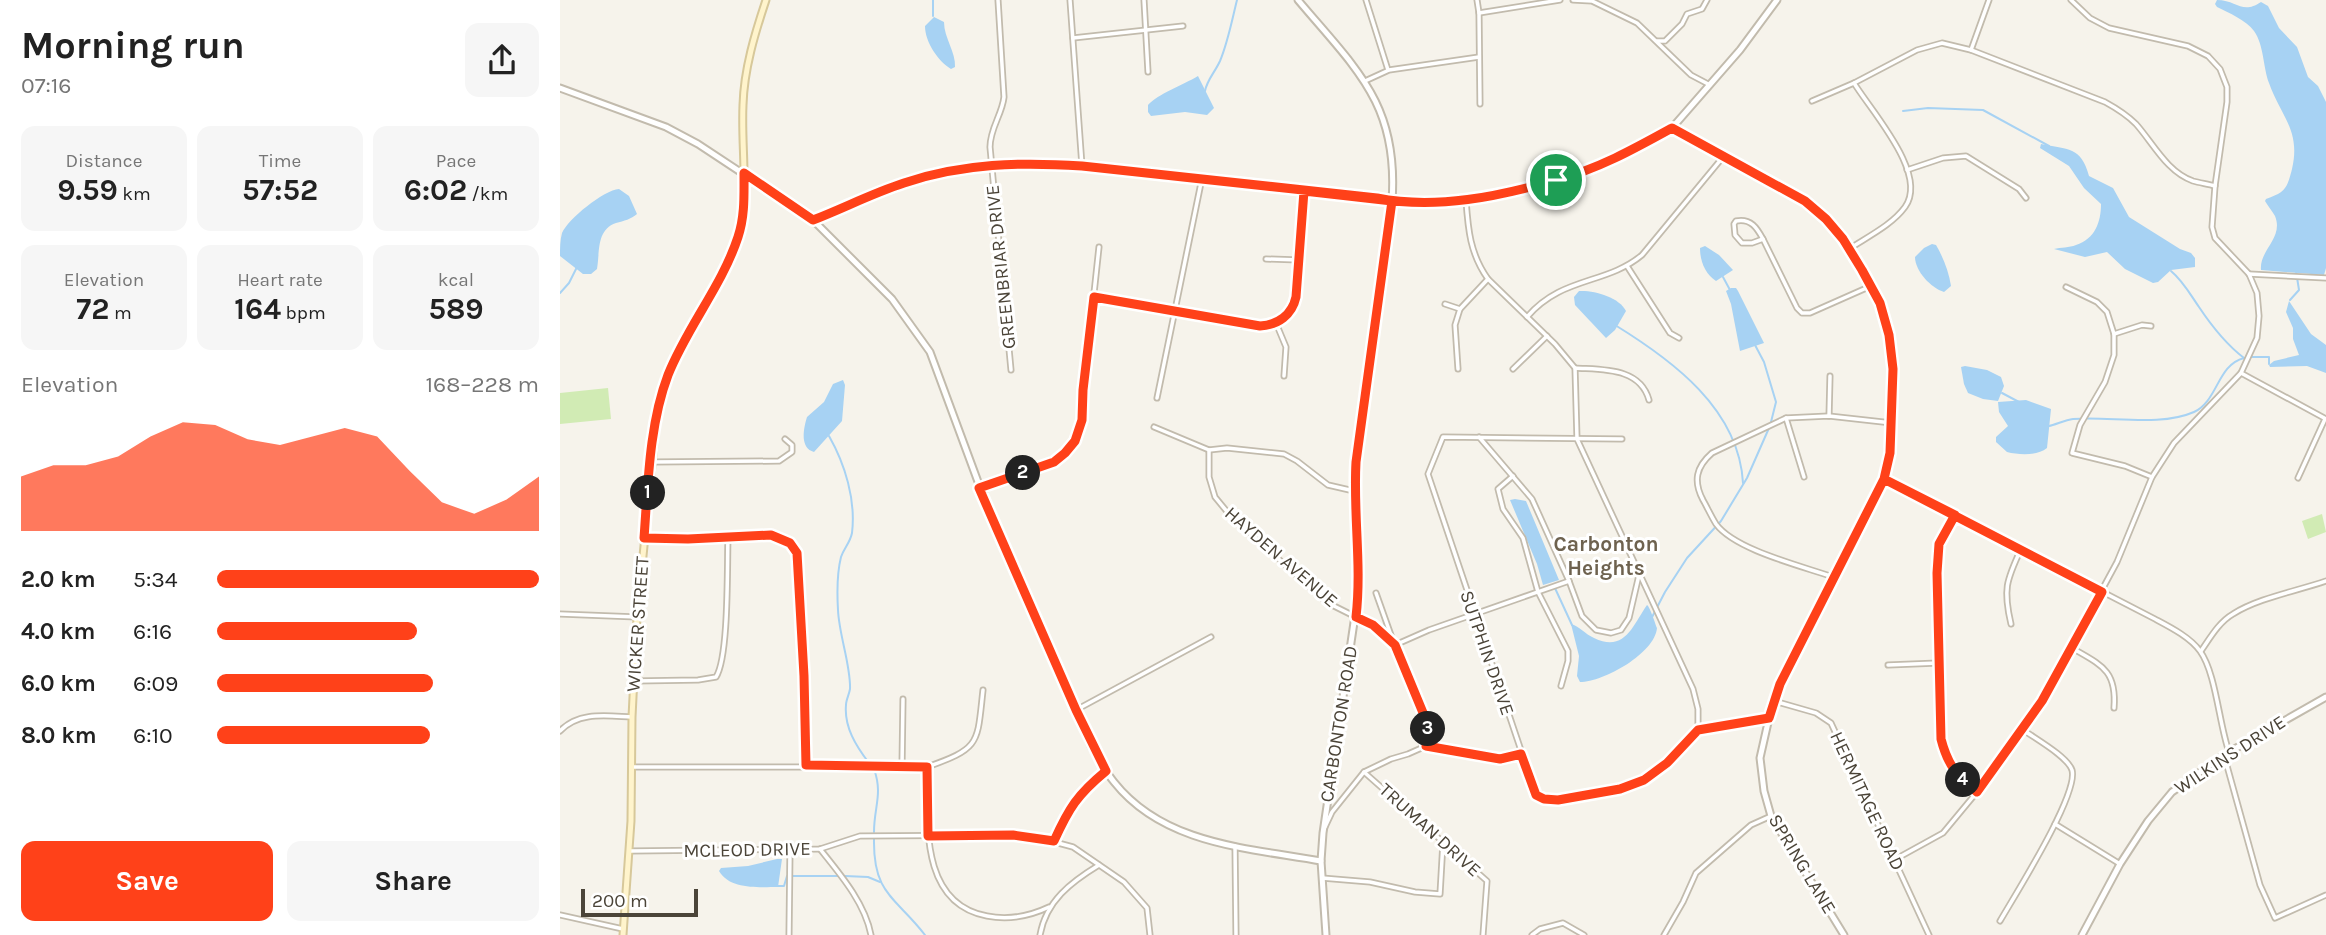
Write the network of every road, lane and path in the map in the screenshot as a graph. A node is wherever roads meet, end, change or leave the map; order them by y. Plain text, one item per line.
1 (766, 0) edge
2 (998, 0) edge
3 (1070, 0) edge
4 (1144, 0) edge
5 (1298, 0) edge
6 (1365, 0) edge
7 (1477, 0) edge
8 (1560, 0) edge
9 (1573, 0) edge
10 (1707, 0) edge
11 (1777, 0) edge
12 (1989, 0) edge
13 (2071, 0) edge
14 (1592, 1) edge
15 (1479, 12) junction
16 (1182, 26) dead end
17 (1146, 30) junction
18 (1073, 38) junction
19 (1657, 41) junction
20 (1972, 50) junction
21 (1479, 57) junction
22 (1388, 71) junction
23 (1148, 72) dead end
24 (1365, 81) junction
25 (1854, 83) junction
26 (1711, 86) junction
27 (560, 88) edge
28 (1812, 102) dead end
29 (1480, 104) dead end
30 (1672, 128) junction
31 (1724, 156) junction
32 (990, 164) junction
33 (1082, 166) junction
34 (1907, 170) junction
35 (744, 173) junction
36 (1202, 178) junction
37 (2215, 186) junction
38 (1304, 191) junction
39 (2025, 198) dead end
40 (1465, 200) junction
41 (1392, 201) junction
42 (813, 220) junction
43 (1763, 239) junction
44 (1099, 247) dead end
45 (1849, 249) junction
46 (1266, 259) dead end
47 (1299, 260) junction
48 (1627, 266) junction
49 (2249, 275) junction
50 (2326, 278) edge
51 (1488, 279) junction
52 (1872, 286) junction
53 (2066, 287) dead end
54 (1094, 297) junction
55 (1445, 304) dead end
56 (1460, 309) junction
57 (1174, 310) junction
58 (1527, 317) junction
59 (1276, 323) junction
60 (2151, 326) dead end
61 (2114, 334) junction
62 (1547, 337) junction
63 (1679, 338) dead end
64 (1575, 368) junction
65 (1458, 369) dead end
66 (1513, 369) dead end
67 (1010, 370) dead end
68 (2241, 373) junction
69 (1284, 376) dead end
70 (1830, 376) dead end
71 (1157, 398) dead end
72 (1649, 400) dead end
73 (1829, 416) junction
74 (1786, 418) junction
75 (2326, 419) edge
76 (1892, 422) junction
77 (1154, 427) dead end
78 (1479, 437) junction
79 (785, 439) dead end
80 (1577, 439) junction
81 (1622, 439) dead end
82 (1209, 450) junction
83 (651, 462) junction
84 (1513, 477) junction
85 (1804, 477) dead end
86 (2152, 477) junction
87 (2298, 478) dead end
88 (1884, 479) junction
89 (979, 488) junction
90 (1354, 491) junction
91 (1955, 515) junction
92 (727, 537) junction
93 (644, 538) junction
94 (2021, 549) junction
95 (1639, 574) junction
96 (1834, 578) junction
97 (1569, 581) junction
98 (2326, 581) edge
99 (1538, 592) junction
100 (2102, 592) junction
101 (1376, 593) dead end
102 (560, 614) edge
103 (1474, 614) junction
104 (637, 617) junction
105 (1356, 617) junction
106 (2011, 624) dead end
107 (1211, 637) dead end
108 (1395, 645) junction
109 (2071, 648) junction
110 (2200, 651) junction
111 (1938, 663) junction
112 (1888, 665) dead end
113 (634, 681) junction
114 (1561, 686) dead end
115 (983, 690) dead end
116 (2326, 697) edge
117 (903, 699) dead end
118 (1774, 701) junction
119 (2114, 708) dead end
120 (1076, 710) junction
121 (632, 717) junction
122 (1769, 718) junction
123 (2022, 729) junction
124 (1698, 730) junction
125 (560, 731) edge
126 (1426, 746) junction
127 (2227, 753) junction
128 (1521, 754) junction
129 (806, 765) junction
130 (902, 766) junction
131 (633, 767) junction
132 (927, 767) junction
133 (1106, 771) junction
134 (1364, 772) junction
135 (1977, 792) junction
136 (1771, 816) junction
137 (2054, 824) junction
138 (1323, 832) junction
139 (928, 836) junction
140 (1054, 841) junction
141 (1443, 842) junction
142 (1235, 845) junction
143 (820, 849) junction
144 (790, 850) junction
145 (630, 851) junction
146 (1894, 860) junction
147 (1321, 861) junction
148 (2120, 864) junction
149 (1099, 865) junction
150 (1322, 878) junction
151 (2326, 895) edge
152 (1049, 907) junction
153 (560, 915) edge
154 (2000, 921) dead end
155 (623, 932) edge
156 (789, 935) edge
157 (870, 935) edge
158 (1040, 935) edge
159 (1150, 935) edge
160 (1236, 935) edge
161 (1325, 935) edge
162 (1483, 935) edge
163 (1532, 935) edge
164 (1584, 935) edge
165 (1664, 935) edge
166 (1844, 935) edge
167 (1929, 935) edge
168 (2082, 935) edge

1 - 35 main road, WICKER STREET
2 - 32 street, GREENBRIAR DRIVE
3 - 18 street
4 - 17 street
5 - 24 street, CARBONTON ROAD
6 - 22 street
7 - 15 street
8 - 15 street
9 - 14 street
10 - 19 street
11 - 26 street
12 - 20 street
13 - 37 street
14 - 19 street
15 - 21 street
16 - 17 street
17 - 18 street
17 - 23 street
18 - 33 street
19 - 26 street
20 - 25 street
20 - 37 street
21 - 22 street
21 - 29 street
22 - 24 street
24 - 41 street, CARBONTON ROAD
25 - 28 street
25 - 34 street
26 - 30 street
27 - 35 street
30 - 31 street, SPRING LANE
30 - 40 street
31 - 45 street, SPRING LANE
31 - 48 street
32 - 33 street
32 - 42 street
32 - 67 street, GREENBRIAR DRIVE
33 - 36 street
34 - 39 street
34 - 45 street
35 - 42 street
35 - 83 main road, WICKER STREET
36 - 38 street
36 - 57 street
37 - 49 street
38 - 41 street
38 - 47 street
40 - 41 street
40 - 51 street
41 - 90 street, CARBONTON ROAD
42 - 89 street
43 - 43 street
43 - 52 street
44 - 54 street
45 - 52 street, SPRING LANE
46 - 47 street
47 - 59 street
48 - 58 street
48 - 63 street
49 - 50 street
49 - 68 street
51 - 56 street
51 - 58 street
52 - 76 street, SPRING LANE
53 - 61 street
54 - 57 street
54 - 89 street
55 - 56 street
56 - 65 street
57 - 59 street
57 - 71 street
58 - 62 street
59 - 69 street
60 - 61 street
61 - 86 street
62 - 64 street
62 - 66 street
64 - 72 street
64 - 80 street
68 - 75 street
68 - 86 street
70 - 73 street
73 - 74 street
73 - 76 street
74 - 85 street
74 - 96 street
75 - 87 street
76 - 88 street, SPRING LANE
77 - 82 street
78 - 80 street, SUTPHIN DRIVE
78 - 84 street
78 - 103 street, SUTPHIN DRIVE
79 - 83 street
80 - 81 street, SUTPHIN DRIVE
80 - 95 street
82 - 90 street
82 - 105 street, HAYDEN AVENUE
83 - 93 main road, WICKER STREET
84 - 97 street
84 - 99 street
86 - 100 street
88 - 91 street
88 - 96 street, SPRING LANE
89 - 120 street
90 - 105 street, CARBONTON ROAD
91 - 94 street
91 - 111 street
92 - 93 street
92 - 113 street
92 - 129 street
93 - 104 main road, WICKER STREET
94 - 100 street
94 - 106 street
95 - 97 street
95 - 124 street
96 - 118 street, SPRING LANE
97 - 99 street
98 - 110 street
99 - 103 street
99 - 114 street
100 - 109 street
100 - 110 street
101 - 108 street
102 - 104 street
103 - 108 street
103 - 128 street, SUTPHIN DRIVE
104 - 113 main road, WICKER STREET
105 - 108 street, HAYDEN AVENUE
105 - 138 street, CARBONTON ROAD
107 - 120 street
108 - 126 street
109 - 119 street
109 - 123 street
110 - 127 street
111 - 112 street
111 - 135 street
113 - 121 main road, WICKER STREET
115 - 132 street
116 - 127 street, WILKINS DRIVE
117 - 130 street
118 - 122 street, SPRING LANE
118 - 146 street, HERMITAGE ROAD
120 - 133 street
121 - 125 street
121 - 131 main road, WICKER STREET
122 - 124 street
122 - 136 street, SPRING LANE
123 - 135 street
123 - 137 street
124 - 128 street, SUTPHIN DRIVE
126 - 128 street
126 - 134 street
127 - 148 street, WILKINS DRIVE
127 - 151 street
129 - 130 street
129 - 131 street
130 - 132 street
131 - 145 main road, WICKER STREET
132 - 139 street
133 - 140 street
133 - 142 street
134 - 138 street
134 - 141 street, TRUMAN DRIVE
135 - 146 street
136 - 165 street
136 - 166 street, SPRING LANE
137 - 148 street
137 - 154 street
138 - 147 street, CARBONTON ROAD
139 - 140 street, MCLEOD DRIVE
139 - 143 street, MCLEOD DRIVE
139 - 152 street
140 - 149 street, MCLEOD DRIVE
141 - 150 street
141 - 162 street, TRUMAN DRIVE
142 - 147 street
142 - 160 street
143 - 144 street, MCLEOD DRIVE
143 - 157 street
144 - 145 street, MCLEOD DRIVE
144 - 156 street
145 - 155 main road, WICKER STREET
146 - 167 street, HERMITAGE ROAD
147 - 150 street, CARBONTON ROAD
148 - 168 street, WILKINS DRIVE
149 - 152 street
149 - 159 street, MCLEOD DRIVE
150 - 161 street, CARBONTON ROAD
152 - 158 street
153 - 155 street
163 - 164 street

